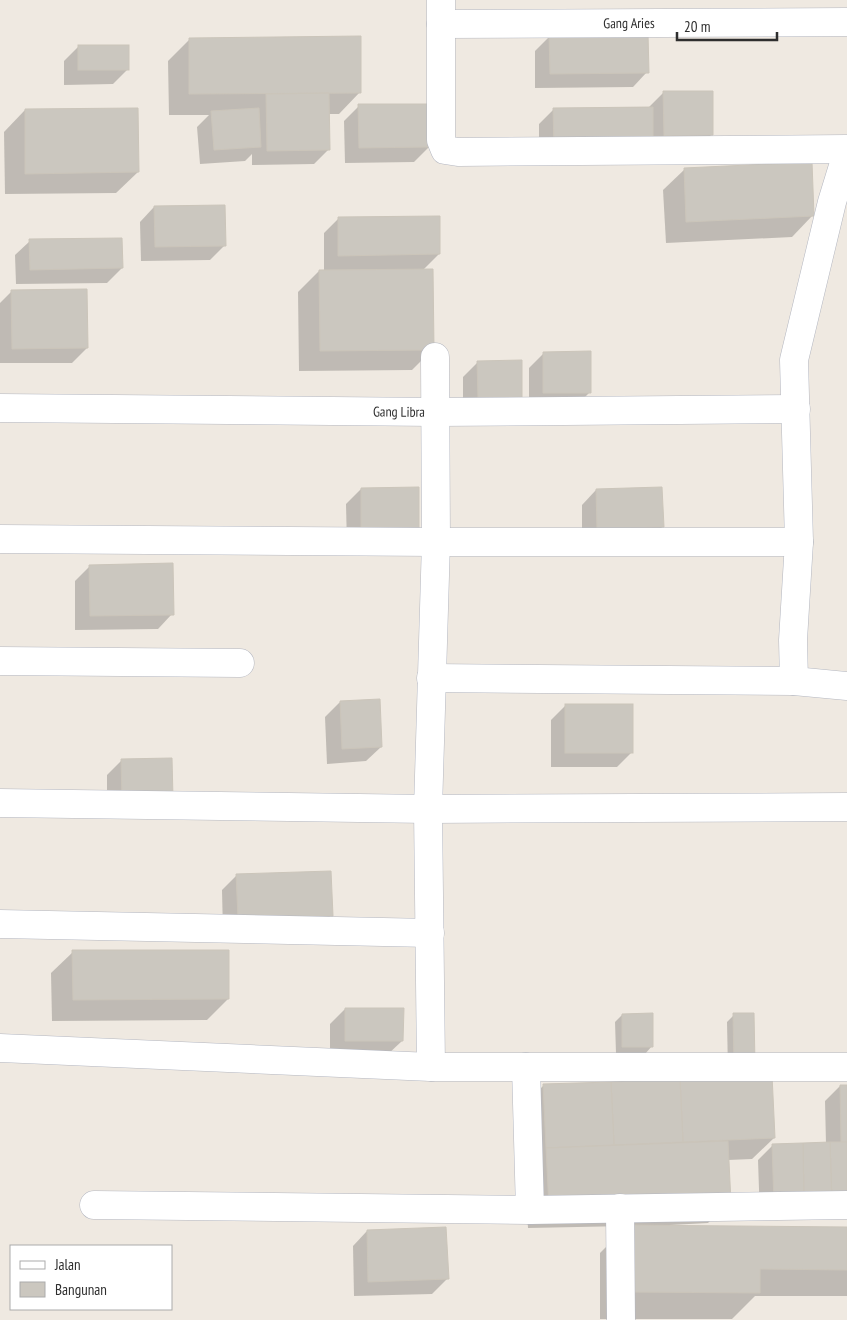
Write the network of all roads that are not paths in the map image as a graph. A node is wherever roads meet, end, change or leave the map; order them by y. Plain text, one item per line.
1 (441, 12) edge
2 (847, 22) edge
3 (847, 151) edge
4 (434, 357) dead end
5 (0, 408) edge
6 (796, 409) junction
7 (435, 412) junction
8 (0, 539) edge
9 (436, 542) junction
10 (799, 542) junction
11 (0, 661) edge
12 (240, 663) dead end
13 (431, 678) junction
14 (794, 681) junction
15 (847, 686) edge
16 (0, 803) edge
17 (847, 807) edge
18 (428, 809) junction
19 (0, 924) edge
20 (430, 933) junction
21 (0, 1048) edge
22 (431, 1067) junction
23 (847, 1067) edge
24 (526, 1068) junction
25 (94, 1205) dead end
26 (847, 1205) edge
27 (620, 1208) junction
28 (530, 1210) junction
29 (621, 1320) edge

1 - 2 street, Gang Aries
1 - 3 street
3 - 6 street
4 - 7 street
5 - 7 street, Gang Libra
6 - 7 street, Gang Libra
6 - 10 street
7 - 9 street
8 - 9 street
9 - 10 street
9 - 13 street
10 - 14 street
11 - 12 street
13 - 14 street
13 - 18 street
14 - 15 street
16 - 18 street
17 - 18 street
18 - 20 street
19 - 20 street
20 - 22 street
21 - 22 street
22 - 24 street
23 - 24 street
24 - 28 street
25 - 28 street
26 - 27 street
27 - 28 street
27 - 29 street

